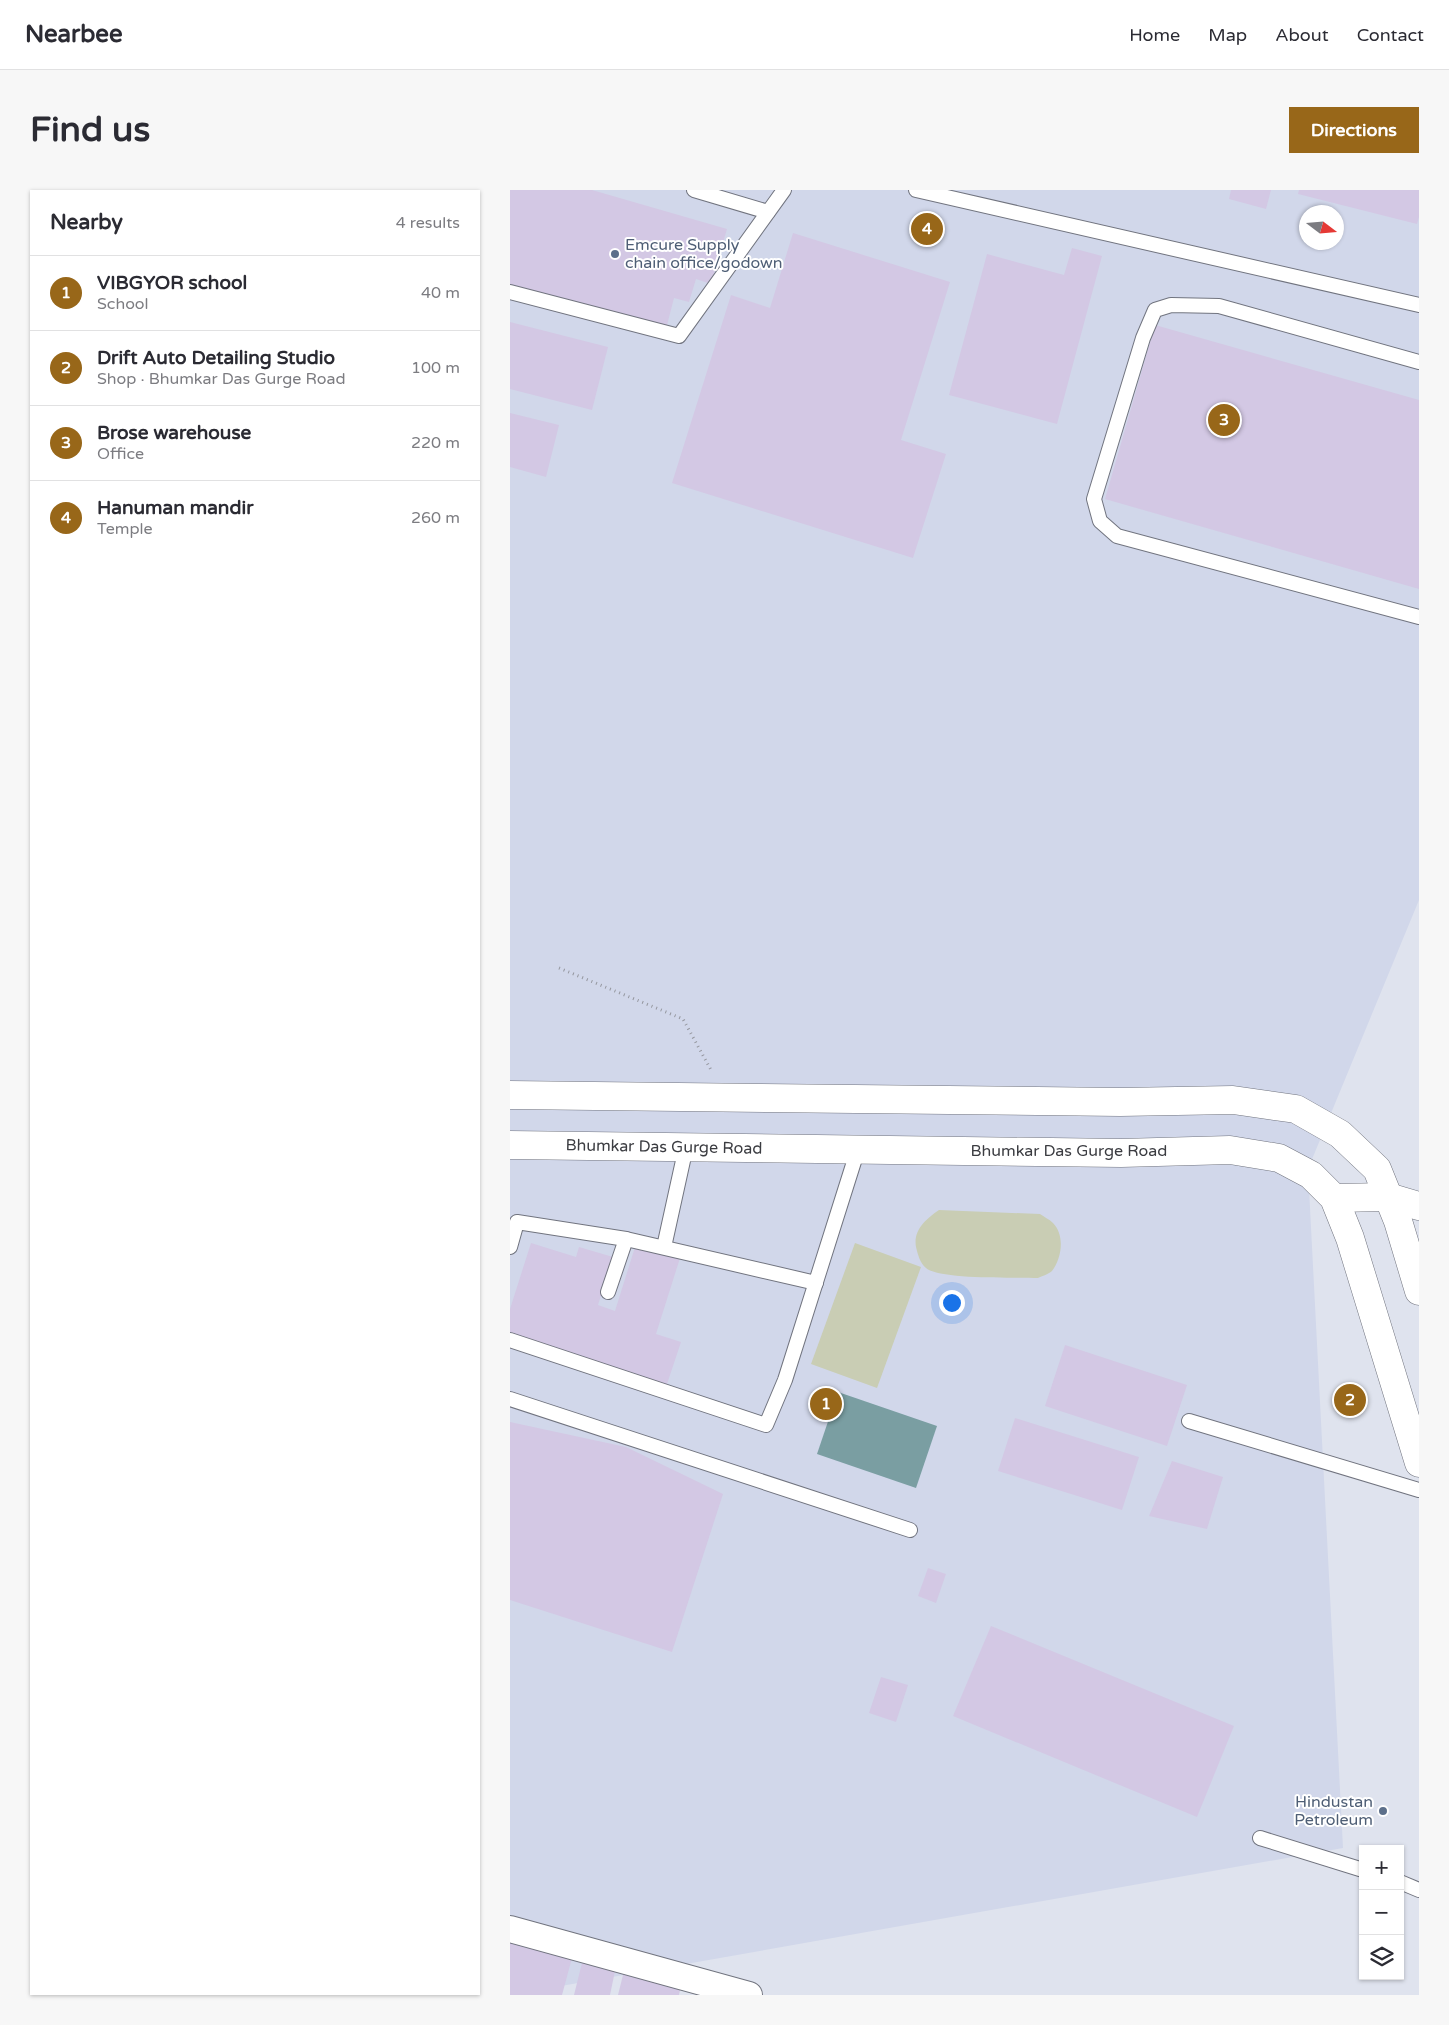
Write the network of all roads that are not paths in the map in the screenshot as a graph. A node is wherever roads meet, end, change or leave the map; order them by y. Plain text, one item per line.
1 (694, 190) edge
2 (784, 190) edge
3 (916, 190) edge
4 (768, 212) junction
5 (510, 292) edge
6 (1419, 305) edge
7 (1419, 362) edge
8 (1419, 617) edge
9 (510, 1095) edge
10 (510, 1145) edge
11 (686, 1147) junction
12 (858, 1149) junction
13 (1388, 1197) junction
14 (1334, 1198) junction
15 (1419, 1206) edge
16 (626, 1239) junction
17 (510, 1247) edge
18 (664, 1247) junction
19 (816, 1282) junction
20 (1419, 1291) edge
21 (608, 1292) dead end
22 (510, 1340) edge
23 (510, 1399) edge
24 (1188, 1421) dead end
25 (1419, 1463) edge
26 (1419, 1490) edge
27 (910, 1530) dead end
28 (1260, 1838) dead end
29 (1359, 1869) edge
30 (1404, 1884) edge
31 (1419, 1890) edge
32 (510, 1929) edge
33 (749, 1995) edge

1 - 4 lane
2 - 4 lane
3 - 6 lane
4 - 5 lane
7 - 8 lane
9 - 13 main road
10 - 11 main road, Bhumkar Das Gurge Road
11 - 12 main road, Bhumkar Das Gurge Road
11 - 18 lane
12 - 14 main road, Bhumkar Das Gurge Road
12 - 19 lane
13 - 14 main road
13 - 15 main road
13 - 20 main road
14 - 25 main road, Bhumkar Das Gurge Road
16 - 17 lane
16 - 18 lane
16 - 21 lane
18 - 19 lane
19 - 22 lane
23 - 27 lane
24 - 26 lane
28 - 29 lane
30 - 31 lane
32 - 33 street

